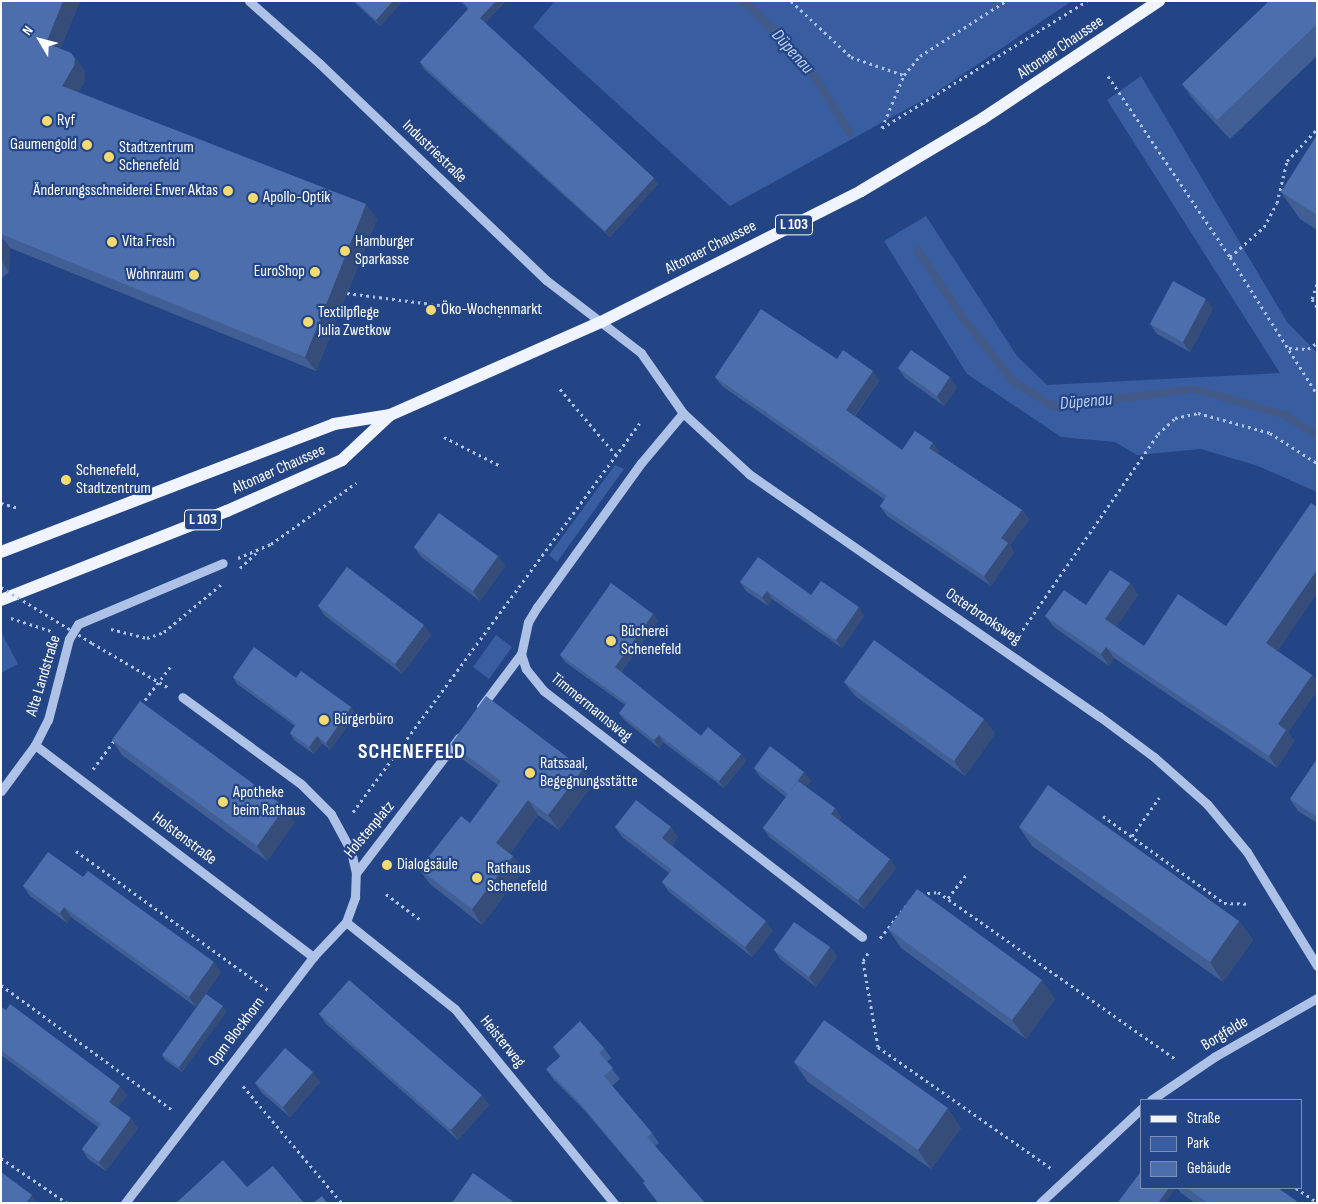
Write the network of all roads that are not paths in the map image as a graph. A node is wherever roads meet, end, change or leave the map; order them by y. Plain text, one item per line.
1 (249, 1) edge
2 (1159, 1) edge
3 (602, 322) junction
4 (683, 413) junction
5 (390, 415) junction
6 (1, 552) edge
7 (223, 563) road end
8 (1, 600) edge
9 (521, 654) junction
10 (182, 697) dead end
11 (476, 714) edge
12 (465, 729) edge
13 (36, 745) junction
14 (1, 791) edge
15 (356, 873) junction
16 (346, 922) junction
17 (862, 937) dead end
18 (313, 957) junction
19 (1317, 966) edge
20 (1317, 998) edge
21 (1152, 1099) edge
22 (1140, 1110) edge
23 (125, 1203) edge
24 (614, 1203) edge
25 (1040, 1203) edge

1 - 3 street, Industriestraße
2 - 3 main road, Altonaer Chaussee / L 103
3 - 4 street, Osterbrooksweg
3 - 5 main road, Altonaer Chaussee / L 103
4 - 9 street
4 - 19 street, Osterbrooksweg
5 - 6 main road, Altonaer Chaussee / L 103
5 - 8 main road, Altonaer Chaussee / L 103
7 - 13 street, Alte Landstraße
9 - 11 street
9 - 17 street, Timmermannsweg
10 - 15 street, Holstenplatz
12 - 15 street, Holstenplatz
13 - 14 street, Alte Landstraße
13 - 18 street, Holstenstraße
15 - 16 street, Opm Blockhorn
16 - 18 street, Opm Blockhorn
16 - 24 street, Heisterweg
18 - 23 street, Opm Blockhorn
20 - 21 street, Borgfelde
22 - 25 street

